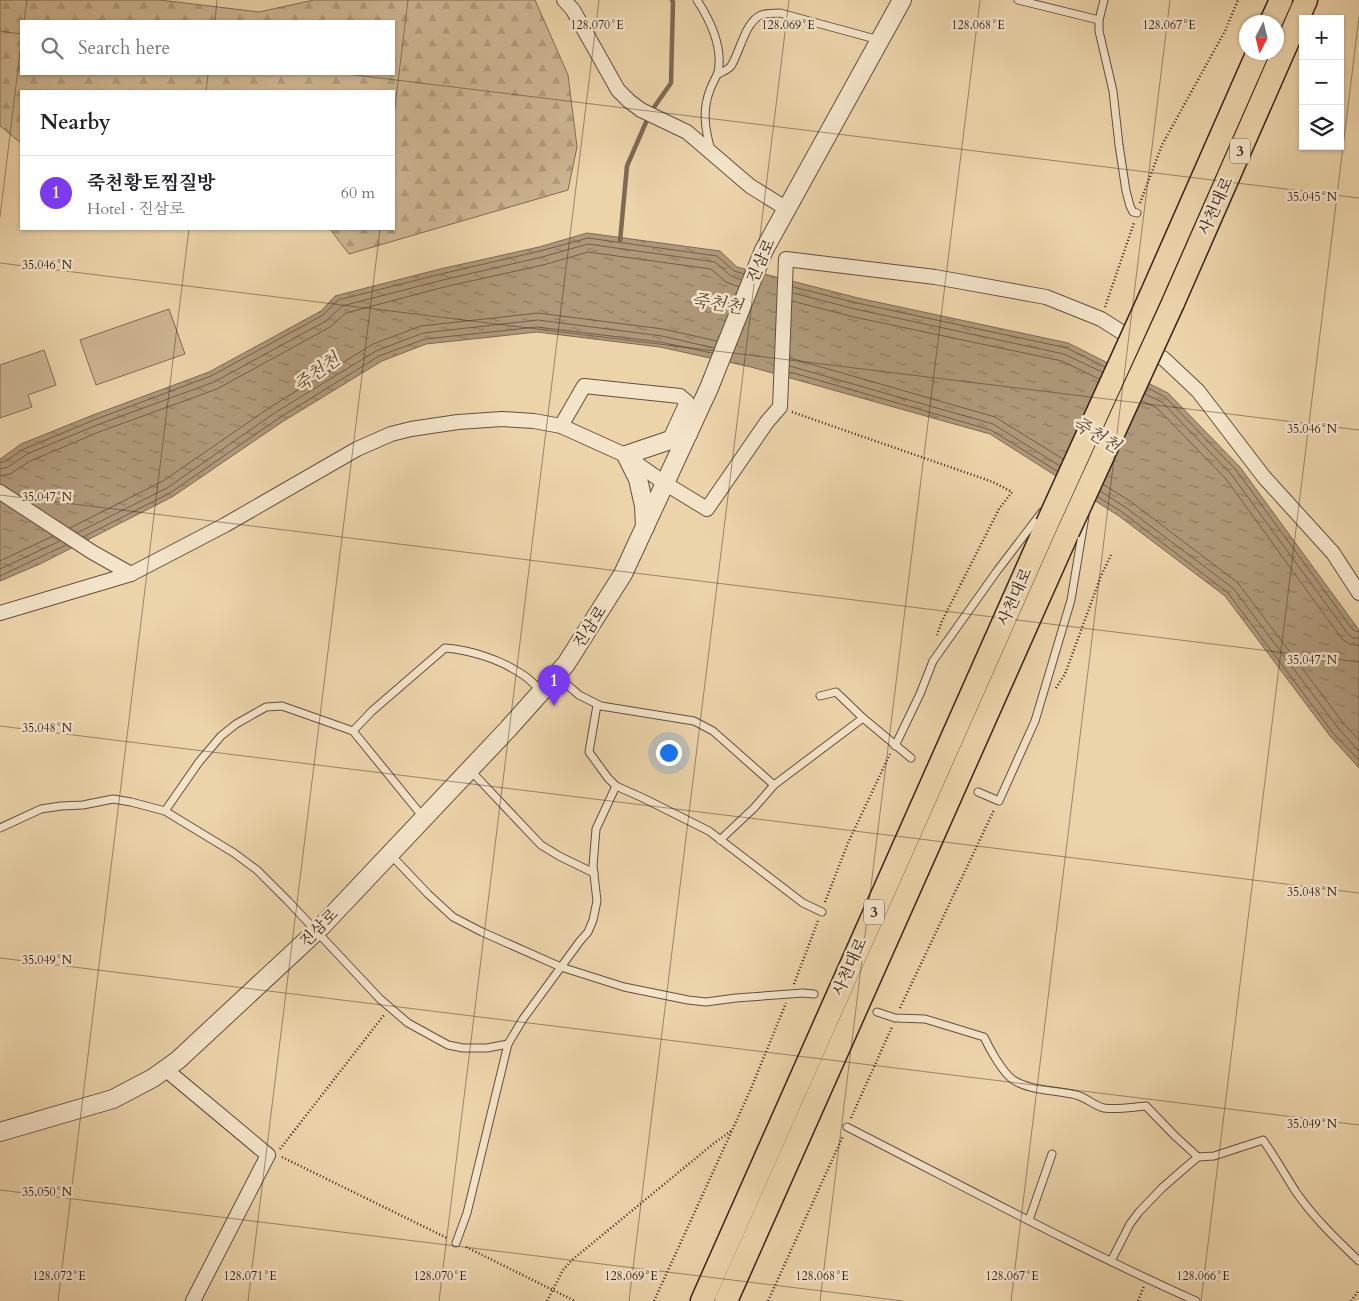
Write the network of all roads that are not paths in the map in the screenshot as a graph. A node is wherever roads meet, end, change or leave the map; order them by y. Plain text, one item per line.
1 (564, 0) edge
2 (697, 0) edge
3 (902, 0) edge
4 (1018, 0) edge
5 (1104, 0) edge
6 (1281, 0) edge
7 (1306, 0) edge
8 (1274, 15) edge
9 (1099, 20) junction
10 (880, 41) junction
11 (1254, 60) edge
12 (718, 74) junction
13 (713, 155) junction
14 (787, 209) junction
15 (1137, 213) road end
16 (762, 255) junction
17 (786, 259) junction
18 (561, 426) junction
19 (688, 434) junction
20 (669, 441) junction
21 (626, 455) junction
22 (1068, 478) junction
23 (666, 484) junction
24 (1090, 486) junction
25 (0, 492) edge
26 (645, 527) junction
27 (131, 574) junction
28 (1359, 593) edge
29 (0, 613) edge
30 (556, 675) junction
31 (541, 691) junction
32 (820, 696) dead end
33 (597, 704) junction
34 (863, 718) junction
35 (353, 731) junction
36 (894, 746) junction
37 (911, 758) dead end
38 (470, 770) junction
39 (774, 785) junction
40 (616, 786) junction
41 (978, 792) dead end
42 (165, 811) junction
43 (424, 818) junction
44 (0, 828) edge
45 (720, 840) junction
46 (390, 854) junction
47 (594, 873) junction
48 (822, 912) dead end
49 (316, 932) junction
50 (561, 967) junction
51 (814, 994) dead end
52 (877, 1012) dead end
53 (508, 1044) junction
54 (166, 1069) junction
55 (847, 1126) road end
56 (0, 1132) edge
57 (1052, 1154) dead end
58 (1198, 1157) junction
59 (1029, 1220) junction
60 (456, 1243) road end
61 (1111, 1261) junction
62 (1359, 1261) edge
63 (193, 1301) edge
64 (702, 1301) edge
65 (726, 1301) edge
66 (1196, 1301) edge

1 - 13 street
2 - 12 lane
3 - 10 street, 진삼로
4 - 9 lane
5 - 9 lane
6 - 8 main road
7 - 24 main road, 사천대로 / 3, bridge
9 - 15 lane
10 - 12 lane
10 - 14 street, 진삼로
11 - 22 main road, 사천대로 / 3, bridge
12 - 13 lane
13 - 14 street
14 - 16 street, 진삼로
16 - 17 street
16 - 19 street, 진삼로
17 - 23 street
17 - 28 street
18 - 20 street
18 - 21 street
18 - 27 street
19 - 20 street
19 - 23 street, 진삼로
20 - 21 street
21 - 23 street
21 - 26 street
22 - 36 lane
22 - 64 main road, 사천대로 / 3, bridge
23 - 26 street, 진삼로
24 - 41 lane
24 - 65 main road, 사천대로 / 3, bridge
25 - 27 street
26 - 30 street, 진삼로
27 - 29 street
30 - 31 street, 진삼로
30 - 33 lane
31 - 35 lane
31 - 38 street, 진삼로
32 - 34 lane
33 - 39 lane
33 - 40 lane
34 - 36 lane
34 - 39 lane
35 - 42 lane
35 - 43 lane
36 - 37 lane
38 - 43 street, 진삼로
38 - 47 lane
39 - 45 lane
40 - 45 lane
40 - 47 lane
42 - 44 lane
42 - 49 lane
43 - 46 street, 진삼로
45 - 48 lane
46 - 49 street, 진삼로
46 - 50 lane
47 - 50 lane
49 - 53 lane
49 - 54 street, 진삼로
50 - 51 lane
50 - 53 lane
52 - 58 lane
53 - 60 lane
54 - 56 street, 진삼로
54 - 63 street
55 - 59 lane
57 - 59 lane
58 - 61 lane
58 - 62 lane
59 - 61 lane
61 - 66 lane

